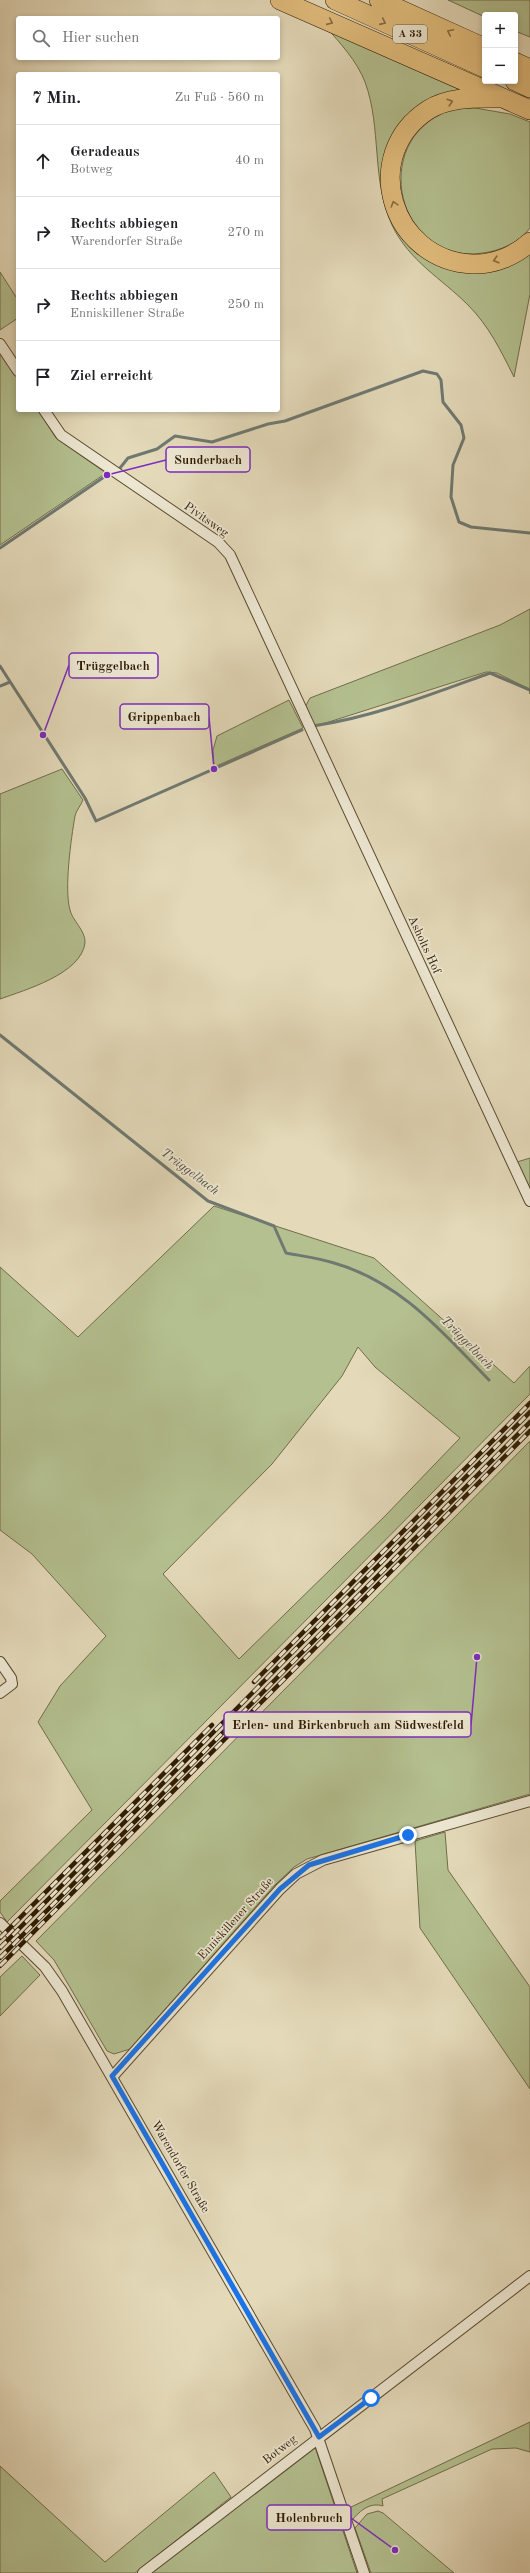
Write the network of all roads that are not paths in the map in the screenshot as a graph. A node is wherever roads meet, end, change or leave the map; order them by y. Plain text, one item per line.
1 (280, 0) edge
2 (335, 0) edge
3 (379, 0) edge
4 (482, 47) edge
5 (518, 63) edge
6 (482, 67) edge
7 (530, 69) edge
8 (518, 82) edge
9 (530, 88) edge
10 (502, 98) junction
11 (530, 110) edge
12 (530, 242) edge
13 (0, 344) edge
14 (16, 368) edge
15 (45, 412) edge
16 (295, 699) joint
17 (530, 1201) edge
18 (0, 1662) edge
19 (0, 1693) edge
20 (530, 1801) edge
21 (0, 1923) edge
22 (112, 2076) junction
23 (530, 2276) edge
24 (319, 2437) junction
25 (143, 2573) edge
26 (364, 2573) edge

1 -> 10 highway
2 -> 6 highway, A 33
4 -> 3 highway, A 33
5 - 7 highway
8 - 9 highway
10 - 11 highway
12 -> 10 highway
13 - 14 street
15 - 16 street, Pivitsweg
16 - 17 street, Asholts Hof
18 - 19 street
20 - 22 street, Enniskillener Straße
21 - 22 street, Warendorfer Straße
22 - 24 street, Warendorfer Straße
23 - 24 street, Botweg
24 - 25 street, Botweg
24 - 26 street, Warendorfer Straße

